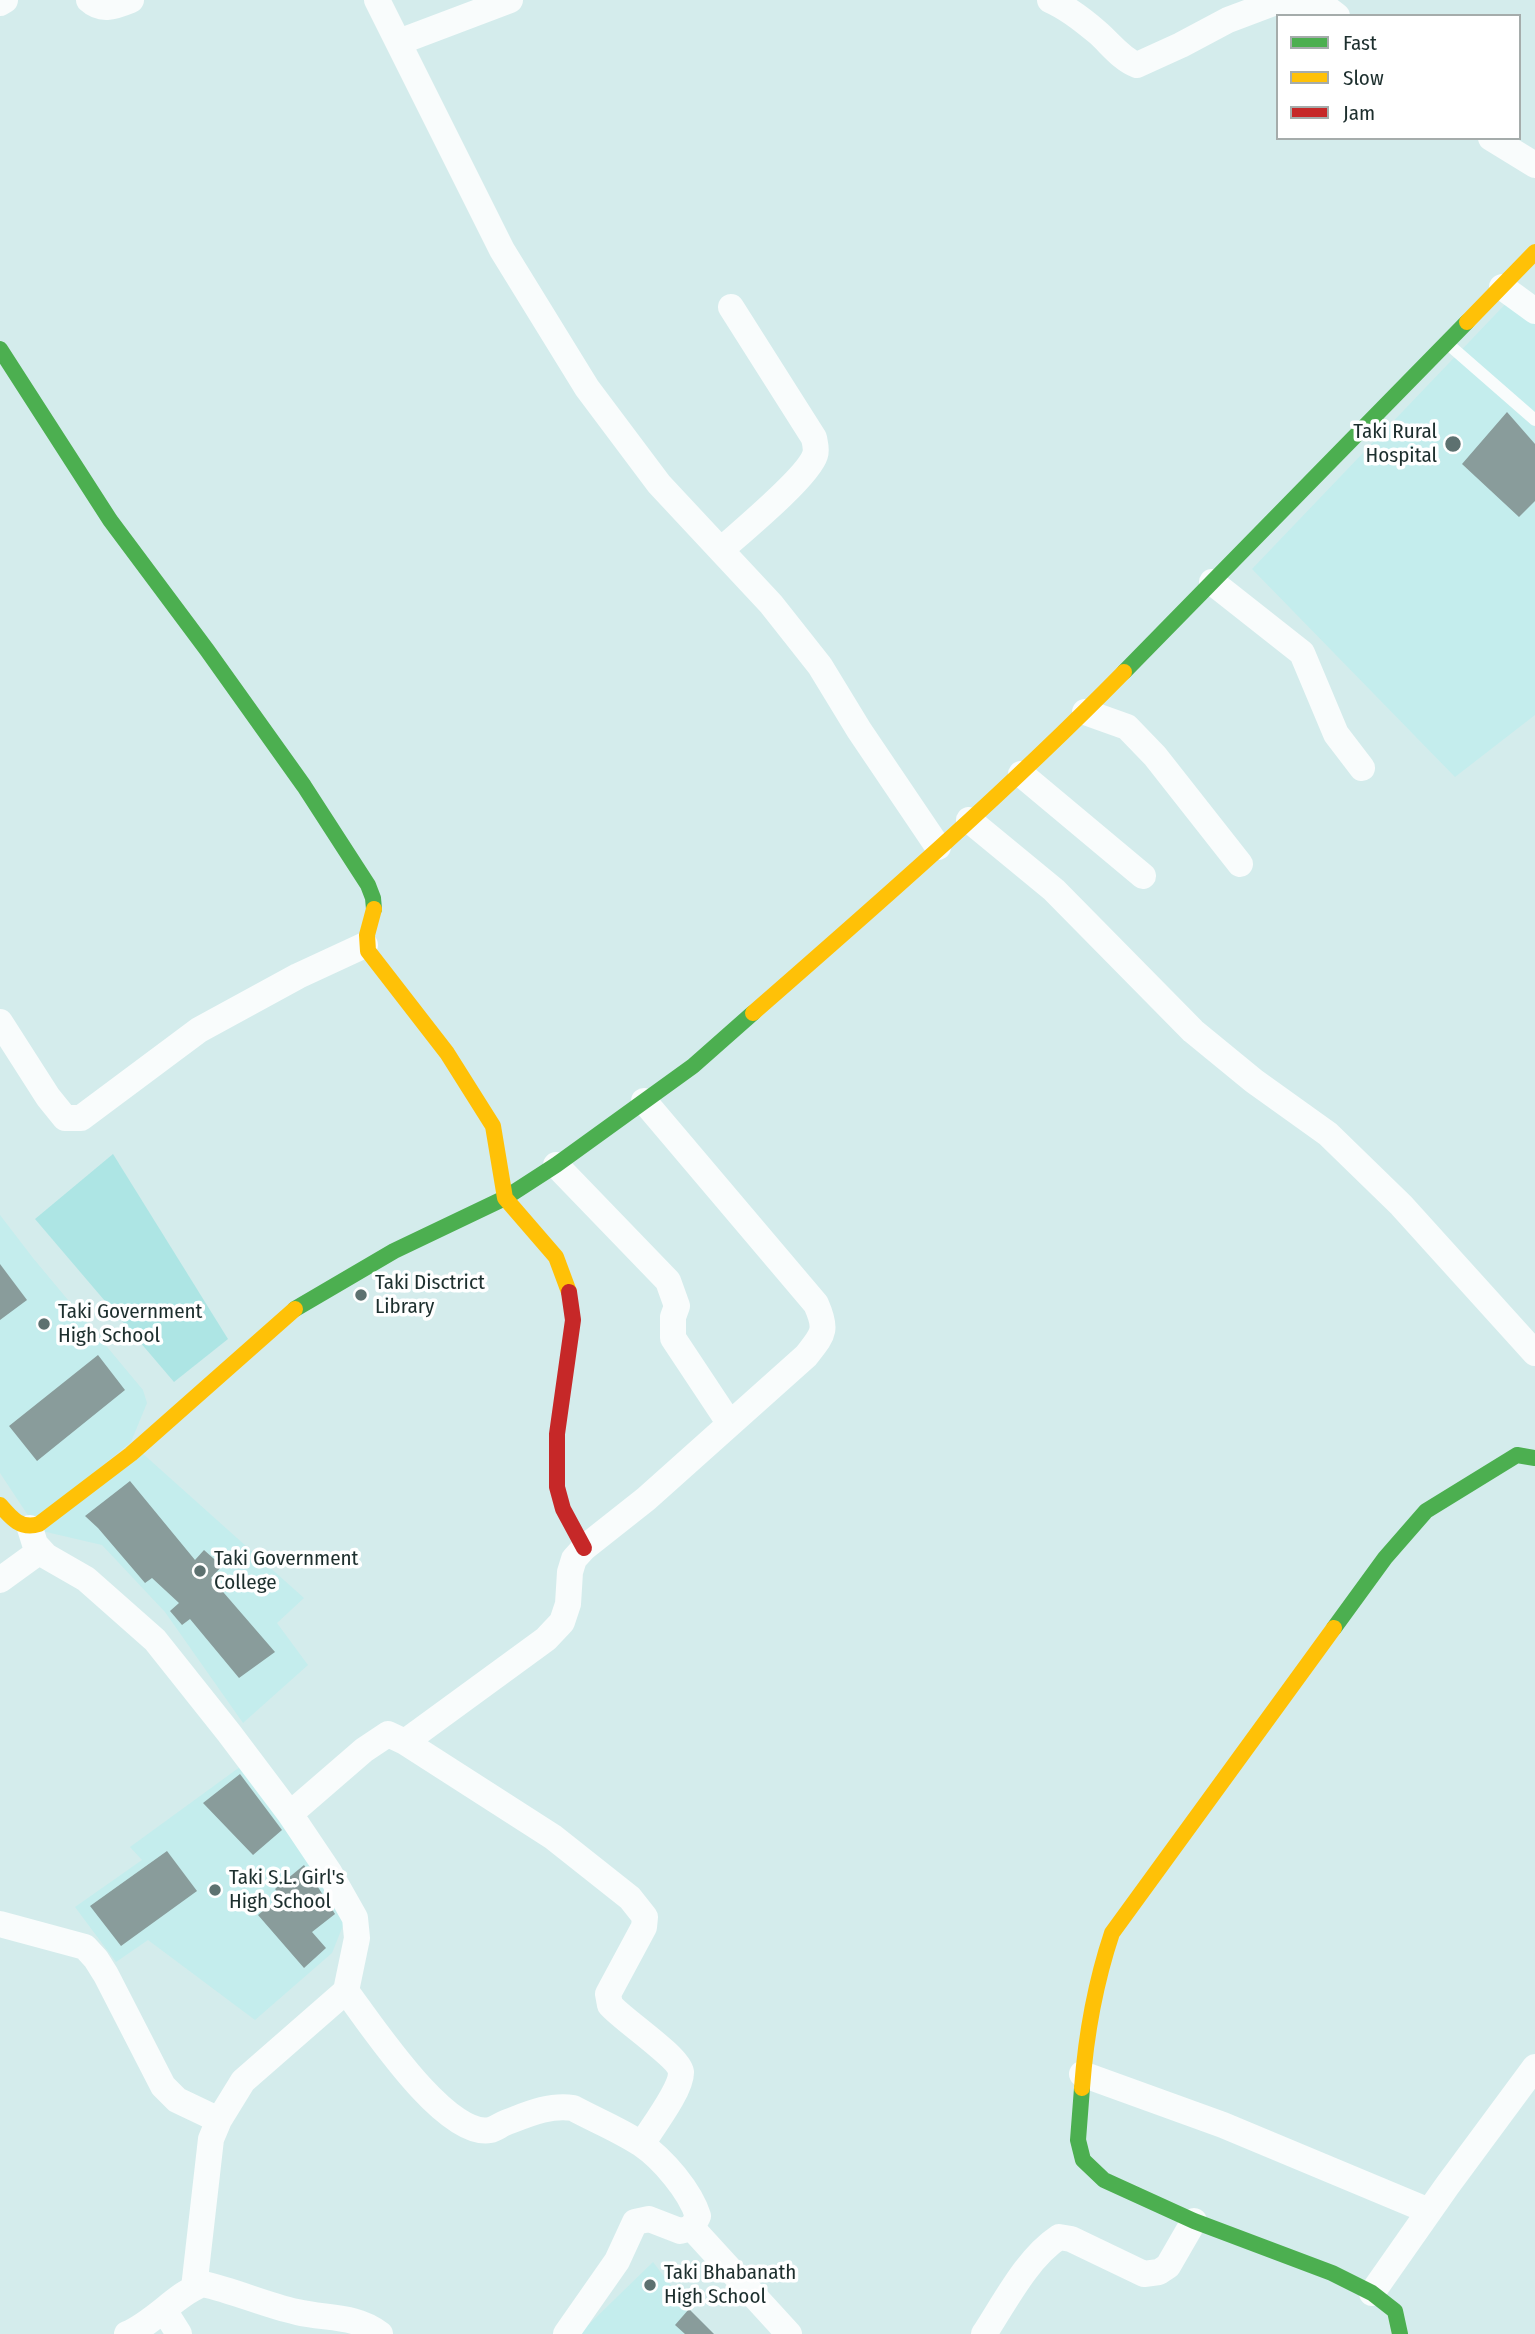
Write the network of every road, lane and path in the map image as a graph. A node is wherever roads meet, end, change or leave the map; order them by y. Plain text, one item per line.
1 (5, 0) edge
2 (89, 0) edge
3 (131, 0) edge
4 (377, 0) edge
5 (510, 0) edge
6 (1050, 0) edge
7 (0, 3) edge
8 (1325, 6) edge
9 (399, 42) junction
10 (1494, 140) edge
11 (1535, 165) edge
12 (1535, 252) edge
13 (1502, 287) junction
14 (731, 307) dead end
15 (1535, 312) edge
16 (1447, 343) junction
17 (0, 349) edge
18 (1535, 420) edge
19 (721, 550) junction
20 (1212, 582) junction
21 (1085, 712) junction
22 (1362, 768) dead end
23 (1021, 774) junction
24 (969, 820) junction
25 (939, 847) junction
26 (1240, 864) dead end
27 (1143, 876) dead end
28 (365, 945) junction
29 (0, 1022) edge
30 (644, 1101) junction
31 (556, 1165) junction
32 (505, 1198) junction
33 (1535, 1353) edge
34 (730, 1424) junction
35 (1535, 1458) edge
36 (0, 1505) edge
37 (35, 1540) junction
38 (584, 1548) junction
39 (0, 1580) edge
40 (405, 1742) junction
41 (290, 1814) junction
42 (0, 1924) edge
43 (346, 1991) junction
44 (1535, 2067) edge
45 (1082, 2074) junction
46 (219, 2120) junction
47 (642, 2144) junction
48 (1429, 2211) junction
49 (1194, 2221) junction
50 (692, 2228) junction
51 (194, 2288) junction
52 (1372, 2293) junction
53 (164, 2310) junction
54 (127, 2334) edge
55 (179, 2334) edge
56 (380, 2334) edge
57 (566, 2334) edge
58 (789, 2334) edge
59 (984, 2334) edge
60 (1400, 2334) edge

1 - 7 street
2 - 3 street
4 - 9 street
5 - 9 street
6 - 8 street
9 - 19 street
10 - 11 street
12 - 13 street
13 - 15 street
13 - 16 street
14 - 19 street
16 - 18 lane
16 - 20 street
17 - 28 street
19 - 25 street
20 - 21 street
20 - 22 street
21 - 23 street
21 - 26 street
23 - 24 street
23 - 27 street
24 - 25 street
24 - 33 street
25 - 30 street
28 - 29 street
28 - 32 street
30 - 31 street
30 - 34 street
31 - 32 street
31 - 34 street
32 - 37 street
32 - 38 street
34 - 38 street
35 - 45 street
36 - 37 street
37 - 39 street
37 - 41 street
38 - 40 street
40 - 41 street
40 - 47 street
41 - 43 street
42 - 46 street
43 - 46 street
43 - 47 street
44 - 48 street
45 - 48 street
45 - 49 street
46 - 51 street
47 - 50 street
48 - 52 street
49 - 52 street
49 - 59 street
50 - 57 street
50 - 58 street
51 - 53 street
51 - 56 street
52 - 60 street
53 - 54 street
53 - 55 street

